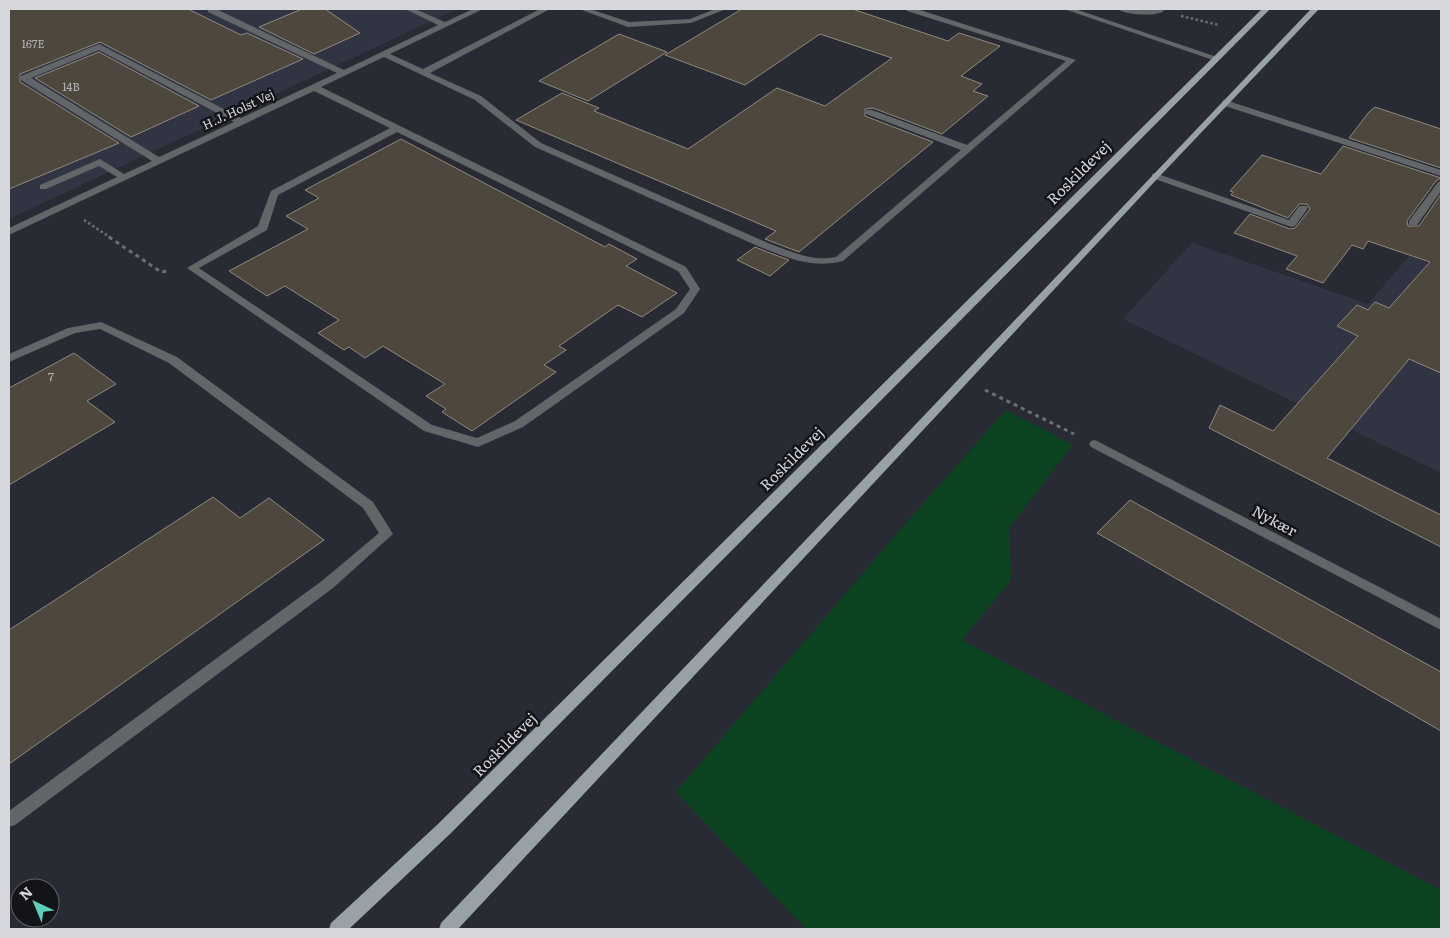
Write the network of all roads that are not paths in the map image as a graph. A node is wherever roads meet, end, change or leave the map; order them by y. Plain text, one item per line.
1 (215, 9) edge
2 (408, 9) edge
3 (479, 9) edge
4 (546, 9) edge
5 (583, 9) edge
6 (722, 9) edge
7 (910, 9) edge
8 (1068, 9) edge
9 (1121, 9) edge
10 (1266, 9) edge
11 (1315, 9) edge
12 (1160, 10) road end
13 (1132, 12) junction
14 (1114, 24) junction
15 (446, 25) junction
16 (383, 54) junction
17 (1216, 58) junction
18 (425, 72) junction
19 (343, 73) junction
20 (314, 87) junction
21 (1225, 103) junction
22 (869, 112) dead end
23 (241, 122) junction
24 (397, 128) junction
25 (968, 149) junction
26 (159, 161) junction
27 (1441, 173) edge
28 (1154, 176) junction
29 (123, 177) junction
30 (1441, 184) edge
31 (43, 187) dead end
32 (1303, 208) dead end
33 (1413, 223) dead end
34 (9, 232) edge
35 (9, 358) edge
36 (1095, 444) road end
37 (1441, 625) edge
38 (9, 820) edge
39 (337, 929) edge
40 (448, 929) edge

1 - 19 street
2 - 15 street
3 - 15 street, H.J. Holst Vej
4 - 18 street
5 - 6 street
7 - 25 street
8 - 14 street
9 - 13 street
10 - 17 main road, Roskildevej
11 - 21 main road
12 - 13 street
13 - 14 street
14 - 17 street
15 - 16 street, H.J. Holst Vej
16 - 18 street
16 - 19 street, H.J. Holst Vej
17 - 39 main road, Roskildevej
18 - 25 street
19 - 20 street, H.J. Holst Vej
20 - 23 street, H.J. Holst Vej
20 - 24 street
21 - 27 street
21 - 28 main road
22 - 25 street
23 - 26 street, H.J. Holst Vej
23 - 26 street
24 - 24 street
26 - 29 street, H.J. Holst Vej
28 - 32 street
28 - 40 main road
29 - 31 street
29 - 34 street, H.J. Holst Vej
30 - 33 street
35 - 38 street
36 - 37 street, Nykær

